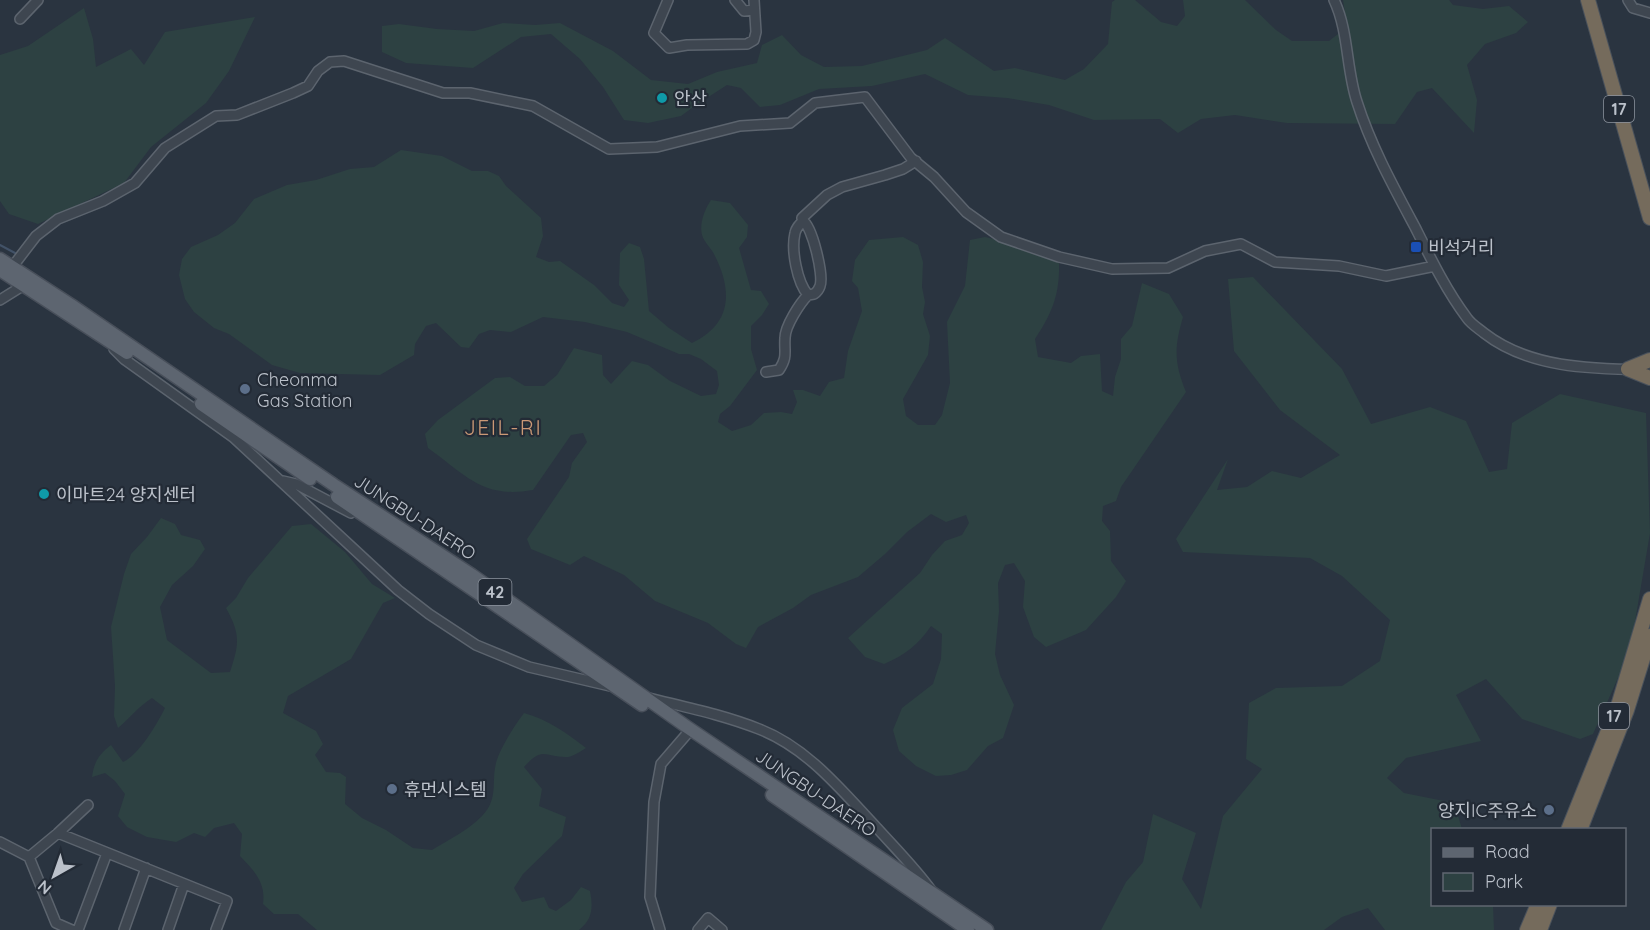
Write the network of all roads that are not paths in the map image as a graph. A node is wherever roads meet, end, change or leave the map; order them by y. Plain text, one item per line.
1 (38, 0) edge
2 (668, 0) edge
3 (735, 0) edge
4 (1334, 0) edge
5 (1588, 0) edge
6 (1594, 0) edge
7 (1628, 0) edge
8 (754, 5) edge
9 (1650, 13) edge
10 (20, 19) dead end
11 (916, 161) junction
12 (1650, 182) edge
13 (1650, 218) edge
14 (803, 221) junction
15 (0, 259) edge
16 (1435, 266) junction
17 (5, 272) edge
18 (24, 285) junction
19 (808, 295) junction
20 (0, 300) edge
21 (102, 337) junction
22 (1650, 360) edge
23 (1628, 369) junction
24 (1650, 370) edge
25 (766, 372) dead end
26 (1650, 378) edge
27 (283, 482) junction
28 (379, 526) junction
29 (1650, 599) edge
30 (1650, 636) edge
31 (616, 687) junction
32 (644, 697) junction
33 (686, 735) junction
34 (88, 805) dead end
35 (1569, 828) edge
36 (1581, 828) edge
37 (58, 833) junction
38 (0, 842) edge
39 (107, 853) junction
40 (29, 857) junction
41 (146, 868) junction
42 (184, 884) junction
43 (936, 897) junction
44 (1537, 906) edge
45 (1549, 906) edge
46 (72, 930) edge
47 (78, 930) edge
48 (124, 930) edge
49 (168, 930) edge
50 (216, 930) edge
51 (660, 930) edge
52 (698, 930) edge
53 (722, 930) edge
54 (968, 930) edge
55 (987, 930) edge
56 (1527, 930) edge
57 (1540, 930) edge

1 - 10 street
2 - 8 street
3 - 8 street
4 - 16 street
5 - 13 highway, 17
6 - 12 highway, 17
7 - 9 street
11 - 14 street
11 - 16 street
11 - 17 street
14 - 19 street
14 - 19 street
15 - 17 main road, JUNGBU-DAERO / 42
16 - 23 street
17 - 18 main road, JUNGBU-DAERO / 42
17 - 32 main road, JUNGBU-DAERO / 42
18 - 20 street
18 - 21 main road, JUNGBU-DAERO / 42
19 - 25 street
21 - 27 street
21 - 28 main road, JUNGBU-DAERO / 42
22 - 23 highway
23 - 24 street
23 - 26 highway
27 - 28 street
27 - 31 street
28 - 31 main road, JUNGBU-DAERO / 42
29 - 35 highway, 17
30 - 36 highway, 17
31 - 33 main road, JUNGBU-DAERO / 42
32 - 43 main road, JUNGBU-DAERO / 42
32 - 43 street
33 - 51 street
33 - 54 main road, JUNGBU-DAERO / 42
34 - 37 street
37 - 39 street
37 - 40 street
38 - 40 street
39 - 41 street
39 - 47 street
40 - 46 street
41 - 42 street
41 - 48 street
42 - 49 street
42 - 50 street
43 - 55 main road, JUNGBU-DAERO / 42
44 - 56 highway
45 - 57 highway
52 - 53 street

